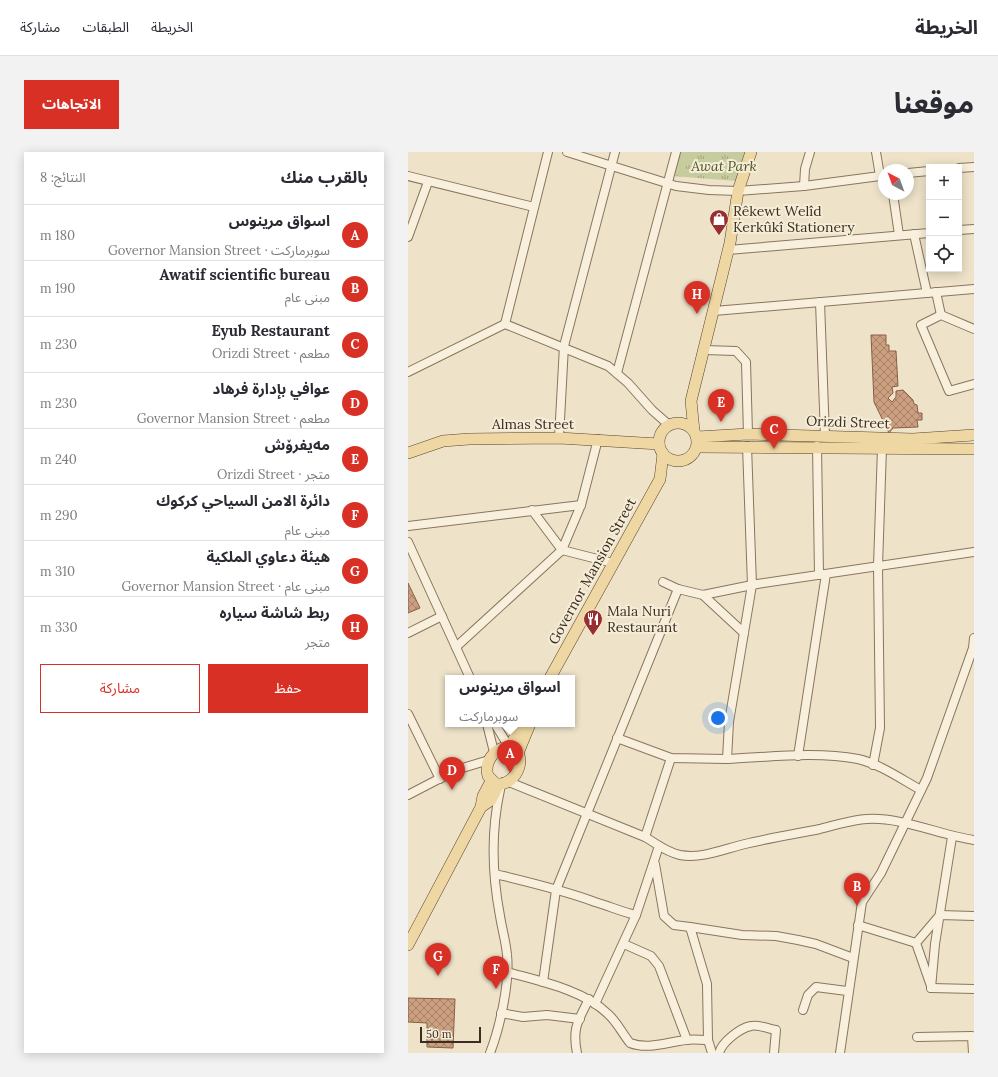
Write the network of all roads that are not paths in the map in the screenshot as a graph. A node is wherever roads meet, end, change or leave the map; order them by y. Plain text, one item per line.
1 (548, 152) edge
2 (567, 152) edge
3 (615, 152) edge
4 (676, 152) edge
5 (751, 152) edge
6 (810, 152) edge
7 (876, 152) edge
8 (879, 164) edge
9 (611, 166) junction
10 (974, 167) edge
11 (962, 168) edge
12 (926, 171) edge
13 (914, 172) edge
14 (408, 176) edge
15 (878, 177) edge
16 (428, 182) junction
17 (666, 183) junction
18 (804, 186) junction
19 (738, 191) junction
20 (894, 200) edge
21 (534, 206) junction
22 (974, 229) edge
23 (962, 230) edge
24 (926, 233) edge
25 (914, 234) junction
26 (899, 235) junction
27 (408, 237) edge
28 (728, 250) junction
29 (974, 288) edge
30 (936, 292) junction
31 (927, 293) junction
32 (820, 302) junction
33 (714, 311) junction
34 (941, 315) junction
35 (505, 324) junction
36 (974, 329) edge
37 (564, 346) junction
38 (704, 350) junction
39 (408, 372) edge
40 (616, 373) junction
41 (974, 384) edge
42 (691, 401) junction
43 (672, 424) junction
44 (748, 434) junction
45 (974, 435) edge
46 (825, 436) junction
47 (559, 438) junction
48 (696, 438) junction
49 (598, 439) junction
50 (747, 446) junction
51 (817, 446) junction
52 (882, 448) junction
53 (962, 448) junction
54 (661, 449) junction
55 (974, 449) edge
56 (408, 453) edge
57 (974, 453) edge
58 (682, 461) junction
59 (660, 479) junction
60 (581, 504) junction
61 (532, 510) junction
62 (408, 526) edge
63 (408, 543) edge
64 (562, 550) junction
65 (974, 552) edge
66 (613, 563) junction
67 (878, 566) junction
68 (822, 574) junction
69 (663, 582) dead end
70 (752, 585) junction
71 (678, 589) junction
72 (703, 595) junction
73 (442, 616) junction
74 (408, 633) edge
75 (744, 633) junction
76 (974, 638) edge
77 (456, 647) junction
78 (469, 675) edge
79 (552, 675) edge
80 (408, 714) edge
81 (487, 727) edge
82 (497, 727) edge
83 (520, 727) edge
84 (528, 727) edge
85 (617, 738) junction
86 (512, 749) junction
87 (492, 756) junction
88 (798, 756) junction
89 (671, 758) junction
90 (727, 759) junction
91 (873, 765) junction
92 (440, 778) junction
93 (500, 783) junction
94 (921, 790) junction
95 (408, 795) edge
96 (586, 814) junction
97 (904, 823) junction
98 (645, 837) junction
99 (952, 837) junction
100 (974, 840) edge
101 (659, 846) junction
102 (654, 862) junction
103 (495, 874) junction
104 (556, 890) junction
105 (636, 915) junction
106 (940, 915) junction
107 (974, 916) edge
108 (858, 925) junction
109 (690, 927) junction
110 (916, 943) junction
111 (624, 944) junction
112 (408, 945) edge
113 (853, 958) junction
114 (507, 972) junction
115 (542, 982) junction
116 (931, 988) junction
117 (974, 989) edge
118 (847, 991) junction
119 (592, 1002) junction
120 (803, 1010) dead end
121 (501, 1013) junction
122 (580, 1019) junction
123 (917, 1037) dead end
124 (687, 1040) junction
125 (708, 1040) junction
126 (490, 1053) edge
127 (577, 1053) edge
128 (712, 1053) edge
129 (719, 1053) edge
130 (774, 1053) edge
131 (840, 1053) edge
132 (973, 1053) edge

1 - 21 street
2 - 9 street
3 - 9 street
4 - 17 street
5 - 19 main road
6 - 18 street
7 - 8 street
9 - 17 street
9 - 37 street
10 - 11 street
12 - 13 street
14 - 16 street
15 - 18 street
16 - 21 street
16 - 27 street
17 - 19 street
17 - 40 street
18 - 19 street
19 - 28 main road
20 - 26 street
21 - 35 street
22 - 23 street
24 - 25 street
25 - 26 street
25 - 31 street
26 - 28 street
28 - 33 main road
29 - 30 street
30 - 31 street
30 - 34 street
31 - 32 street
32 - 33 street
32 - 46 street
33 - 38 main road
34 - 36 street
34 - 41 street
35 - 37 street
35 - 39 street
37 - 40 street
37 - 47 street
38 - 42 main road
38 - 44 street
40 - 43 street
42 - 43 main road
42 - 48 main road
43 - 48 main road
43 - 54 main road
44 - 46 main road, Orizdi Street
44 - 48 main road, Orizdi Street
45 - 46 main road, Orizdi Street
47 - 49 main road, Almas Street
47 - 56 main road, Almas Street
48 - 50 main road, Orizdi Street
48 - 58 main road
49 - 54 main road, Almas Street
49 - 60 street
50 - 51 main road, Orizdi Street
50 - 70 street
51 - 52 main road, Orizdi Street
51 - 68 street
52 - 53 main road, Orizdi Street
52 - 67 street
53 - 55 main road, Orizdi Street
53 - 57 street
54 - 58 main road
54 - 59 main road, Governor Mansion Street
58 - 59 main road, Governor Mansion Street
59 - 66 main road, Governor Mansion Street
60 - 61 street
60 - 64 street
61 - 62 street
61 - 64 street
63 - 73 street
64 - 66 street
64 - 77 street
65 - 67 street
66 - 79 main road, Governor Mansion Street
67 - 68 street
67 - 91 street
68 - 70 street
68 - 88 street
69 - 71 street
70 - 72 street
70 - 75 street
71 - 72 street
71 - 85 street
72 - 75 street
73 - 74 street
73 - 77 street
75 - 90 street
76 - 94 street
77 - 78 street
80 - 92 street
81 - 87 street
82 - 86 street
83 - 86 main road
84 - 86 main road
85 - 89 street
85 - 96 street
86 - 87 main road
86 - 93 main road
87 - 92 street
87 - 93 main road
88 - 90 street
88 - 91 street
89 - 90 street
89 - 98 street
91 - 94 street
92 - 95 street
93 - 96 street
93 - 103 street
93 - 112 main road
94 - 97 street
96 - 98 street
96 - 104 street
97 - 99 street
97 - 101 street
97 - 108 street
98 - 101 street
99 - 100 street
99 - 106 street
101 - 102 street
102 - 105 street
102 - 109 street
103 - 104 street
103 - 114 street
104 - 105 street
104 - 115 street
105 - 111 street
106 - 107 street
106 - 110 street
106 - 116 street
108 - 110 street
108 - 113 street
109 - 113 street
109 - 125 street
110 - 116 street
111 - 119 street
111 - 124 street
113 - 118 street
114 - 115 street
114 - 121 street
115 - 119 street
116 - 117 street
118 - 120 street
118 - 131 street
119 - 122 street
119 - 124 street
121 - 122 street
121 - 126 street
122 - 127 street
123 - 132 street
124 - 125 street
125 - 128 street
129 - 130 street

